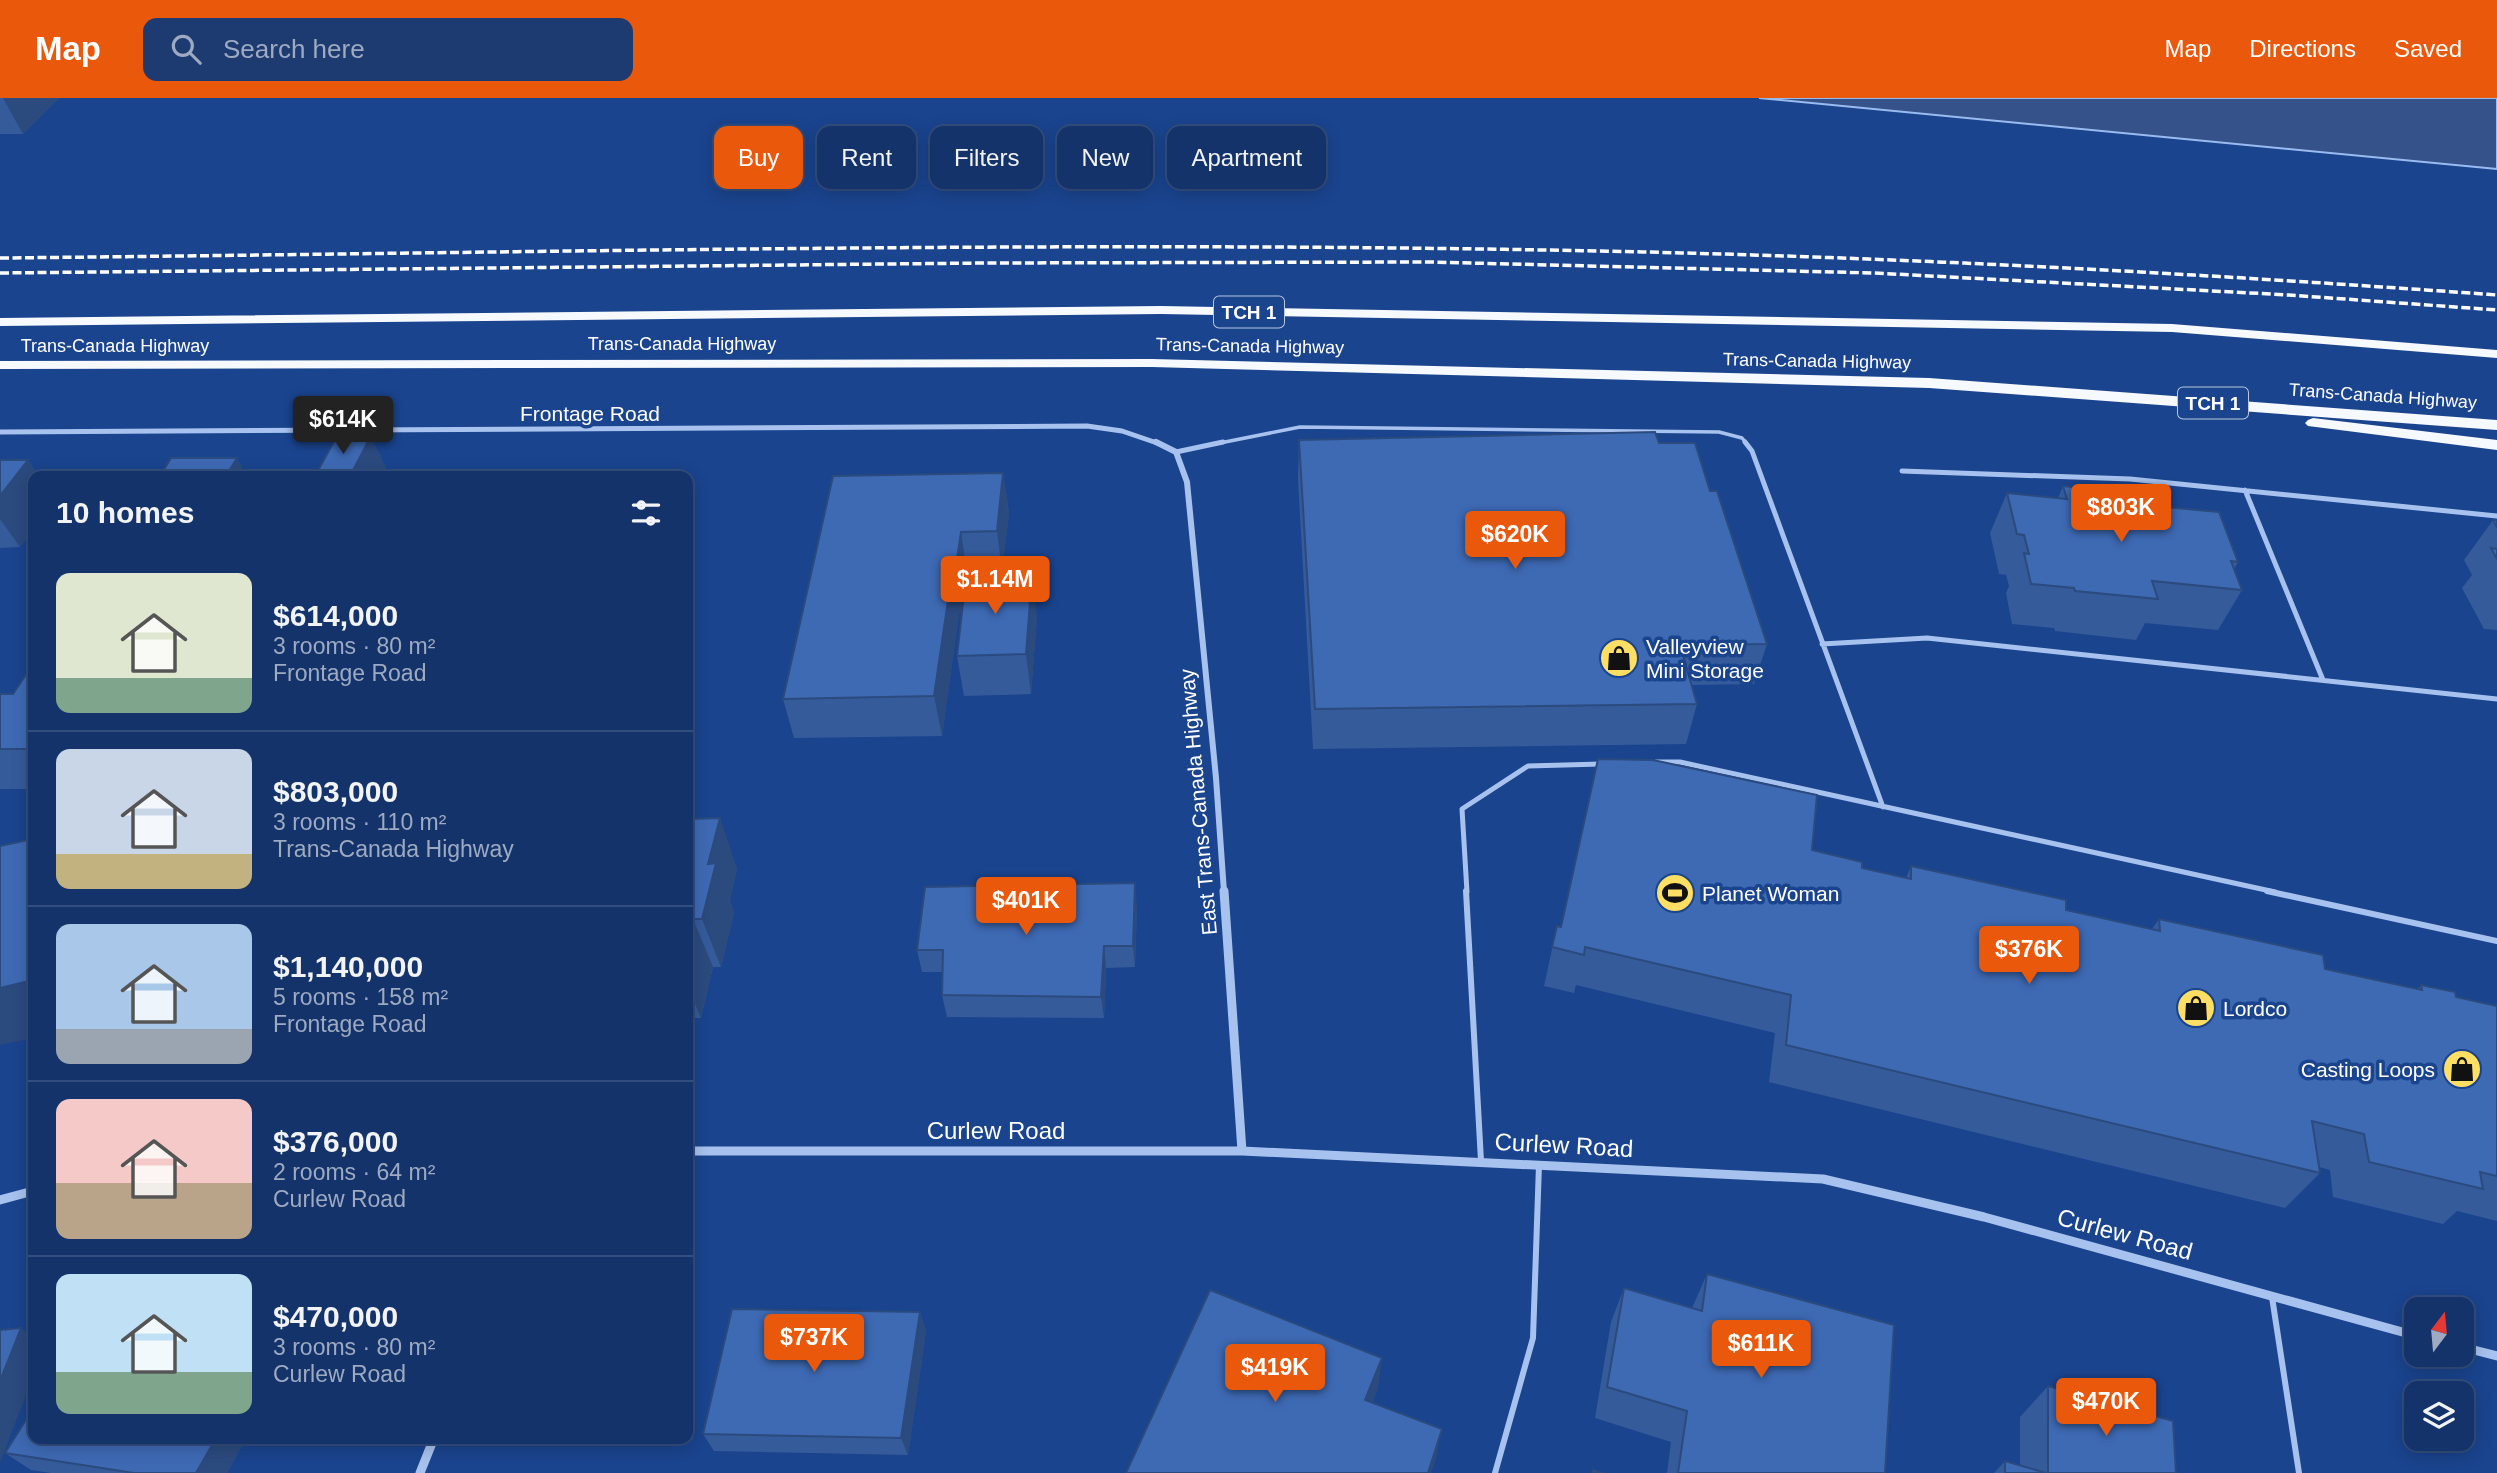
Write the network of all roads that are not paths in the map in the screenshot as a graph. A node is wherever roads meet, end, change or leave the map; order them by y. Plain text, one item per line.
1 (0, 322) edge
2 (2497, 354) edge
3 (0, 365) edge
4 (1929, 383) junction
5 (2497, 425) edge
6 (0, 432) edge
7 (2497, 445) edge
8 (1176, 452) junction
9 (1902, 471) dead end
10 (2245, 490) junction
11 (2497, 516) edge
12 (1822, 644) junction
13 (2323, 680) junction
14 (2497, 699) edge
15 (1652, 763) edge
16 (1611, 764) edge
17 (1883, 807) junction
18 (2497, 941) edge
19 (693, 1151) edge
20 (1242, 1151) junction
21 (1481, 1161) junction
22 (1539, 1165) junction
23 (28, 1192) edge
24 (0, 1200) edge
25 (2272, 1297) junction
26 (2404, 1333) edge
27 (2474, 1351) edge
28 (2497, 1356) edge
29 (432, 1444) edge
30 (420, 1473) edge
31 (1495, 1473) edge
32 (2299, 1473) edge

1 - 2 highway, Trans-Canada Highway / TCH 1
3 - 4 highway, Trans-Canada Highway / TCH 1
4 - 5 highway, Trans-Canada Highway / TCH 1
4 - 7 highway
6 - 8 street, Frontage Road
8 - 12 lane
8 - 20 street, East Trans-Canada Highway
9 - 10 lane
10 - 11 lane
10 - 13 lane
12 - 13 lane
12 - 17 lane
13 - 14 lane
15 - 17 lane
16 - 21 lane
17 - 18 lane
19 - 20 street, Curlew Road
20 - 21 street, Curlew Road
21 - 22 street, Curlew Road
22 - 25 street, Curlew Road
22 - 31 lane
23 - 24 street
25 - 26 street, Curlew Road
25 - 32 lane
27 - 28 street
29 - 30 street

